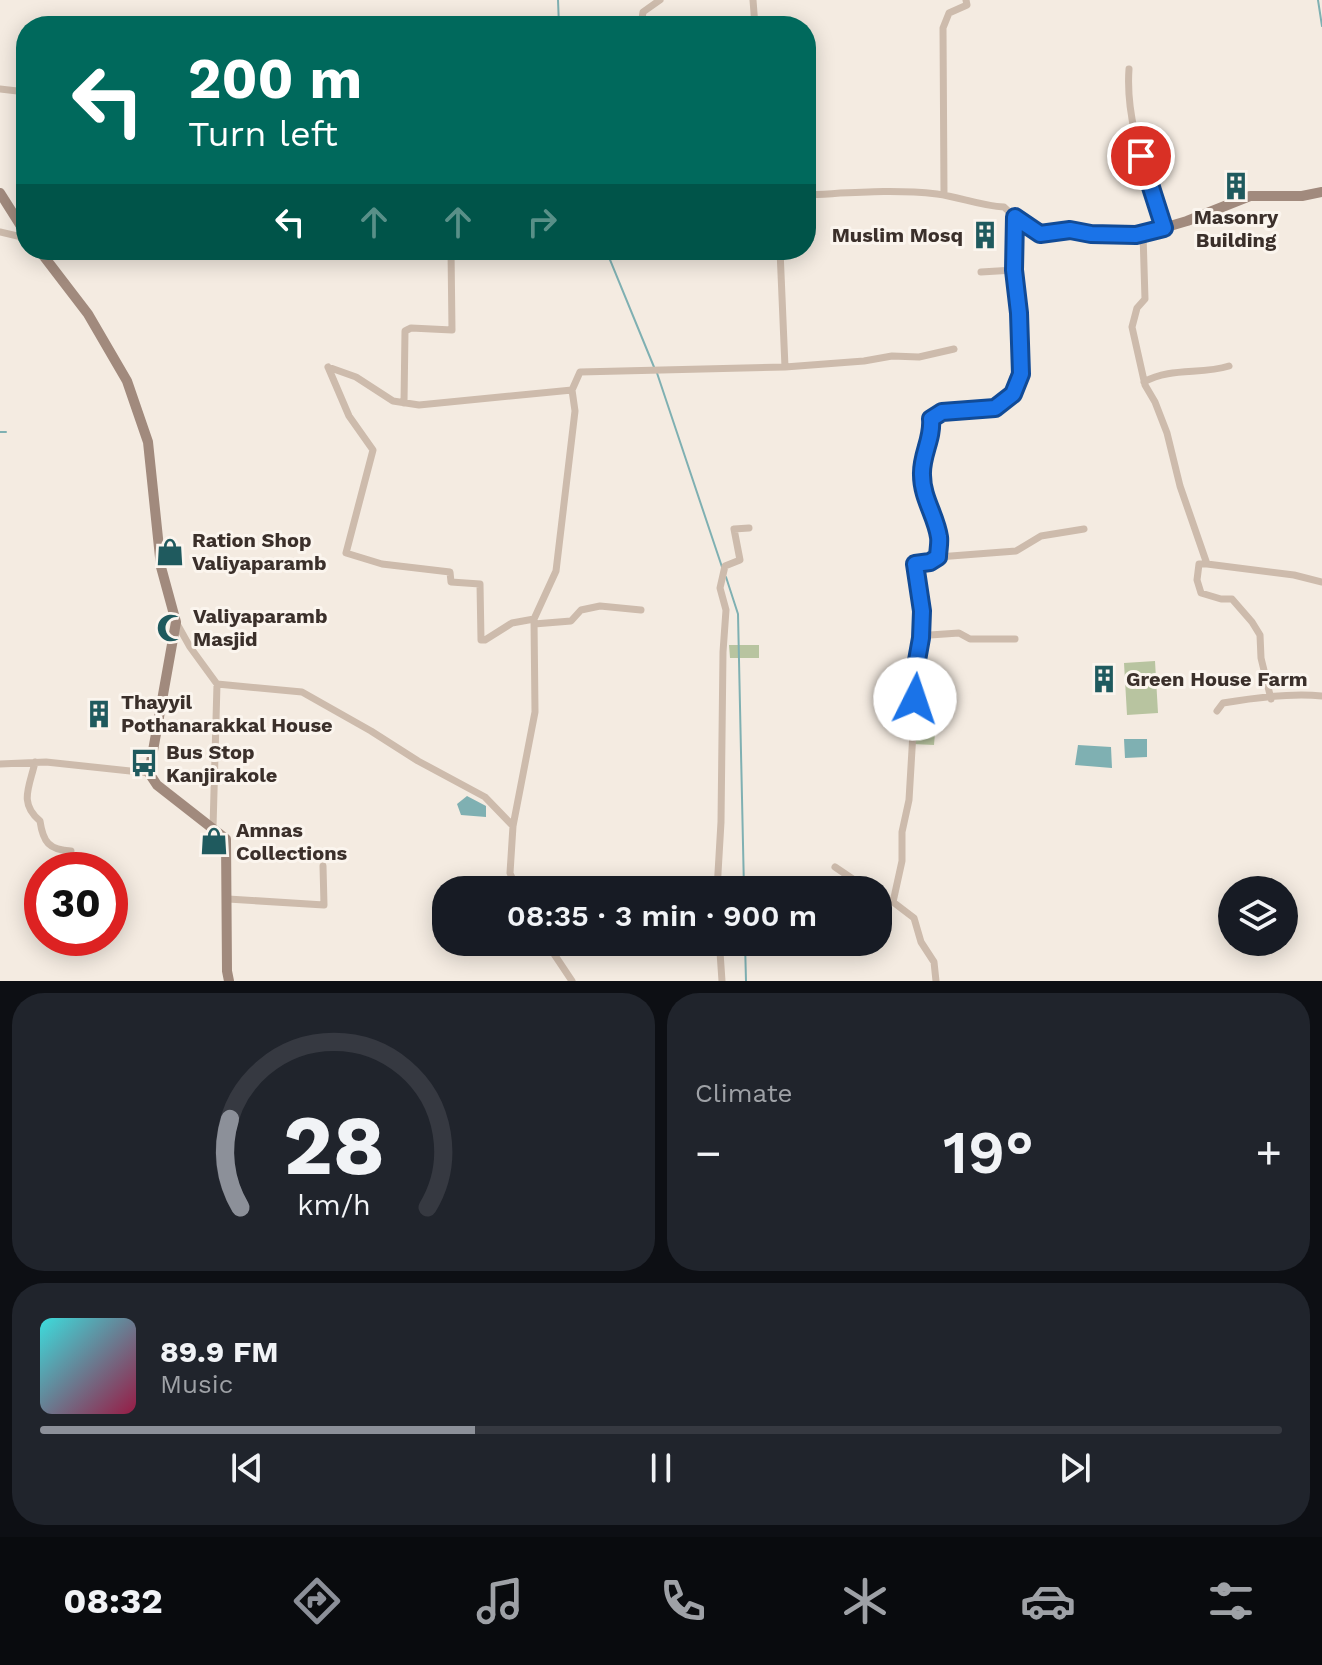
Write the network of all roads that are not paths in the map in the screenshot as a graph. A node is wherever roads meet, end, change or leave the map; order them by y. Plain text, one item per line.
1 (660, 0) edge
2 (966, 0) edge
3 (642, 16) edge
4 (1129, 69) dead end
5 (1322, 192) edge
6 (0, 193) edge
7 (816, 194) edge
8 (944, 195) junction
9 (1015, 217) junction
10 (16, 221) edge
11 (1164, 228) junction
12 (1143, 234) junction
13 (1112, 235) joint
14 (47, 260) edge
15 (451, 260) edge
16 (780, 260) edge
17 (1014, 270) junction
18 (981, 272) dead end
19 (954, 349) dead end
20 (1229, 366) dead end
21 (785, 367) junction
22 (1144, 382) junction
23 (572, 390) junction
24 (404, 403) junction
25 (749, 528) dead end
26 (1084, 529) dead end
27 (938, 557) junction
28 (1207, 564) junction
29 (1322, 582) edge
30 (641, 610) dead end
31 (176, 622) junction
32 (534, 622) junction
33 (921, 633) junction
34 (1015, 639) dead end
35 (217, 684) junction
36 (1322, 696) edge
37 (1271, 699) junction
38 (1217, 711) dead end
39 (35, 762) junction
40 (0, 764) edge
41 (149, 773) junction
42 (513, 826) junction
43 (213, 828) junction
44 (71, 851) dead end
45 (323, 866) dead end
46 (835, 867) dead end
47 (511, 876) edge
48 (718, 876) edge
49 (848, 876) edge
50 (228, 899) junction
51 (893, 902) joint
52 (555, 956) edge
53 (720, 956) edge
54 (229, 981) edge
55 (572, 981) edge
56 (722, 981) edge
57 (936, 981) edge

1 - 3 street
2 - 8 street
4 - 11 street
5 - 11 main road
6 - 10 main road
7 - 8 street
8 - 9 street
9 - 13 street
9 - 17 street
11 - 12 main road
12 - 13 main road
12 - 22 street
14 - 31 main road
15 - 24 street
16 - 21 street
17 - 18 street
17 - 27 street
19 - 21 street
20 - 22 street
21 - 23 street
22 - 28 street
23 - 24 street
23 - 32 street
24 - 32 street
25 - 48 street
26 - 27 street
27 - 33 street
28 - 29 street
28 - 37 street
30 - 32 street
31 - 35 street
31 - 41 main road
32 - 42 street
33 - 34 street
33 - 51 street
35 - 42 street
35 - 43 street
36 - 37 street
37 - 38 street
39 - 40 street
39 - 41 street
39 - 44 street
41 - 43 main road
42 - 47 street
43 - 50 main road
45 - 50 street
46 - 49 street
50 - 54 main road
51 - 57 street
52 - 55 street
53 - 56 street

